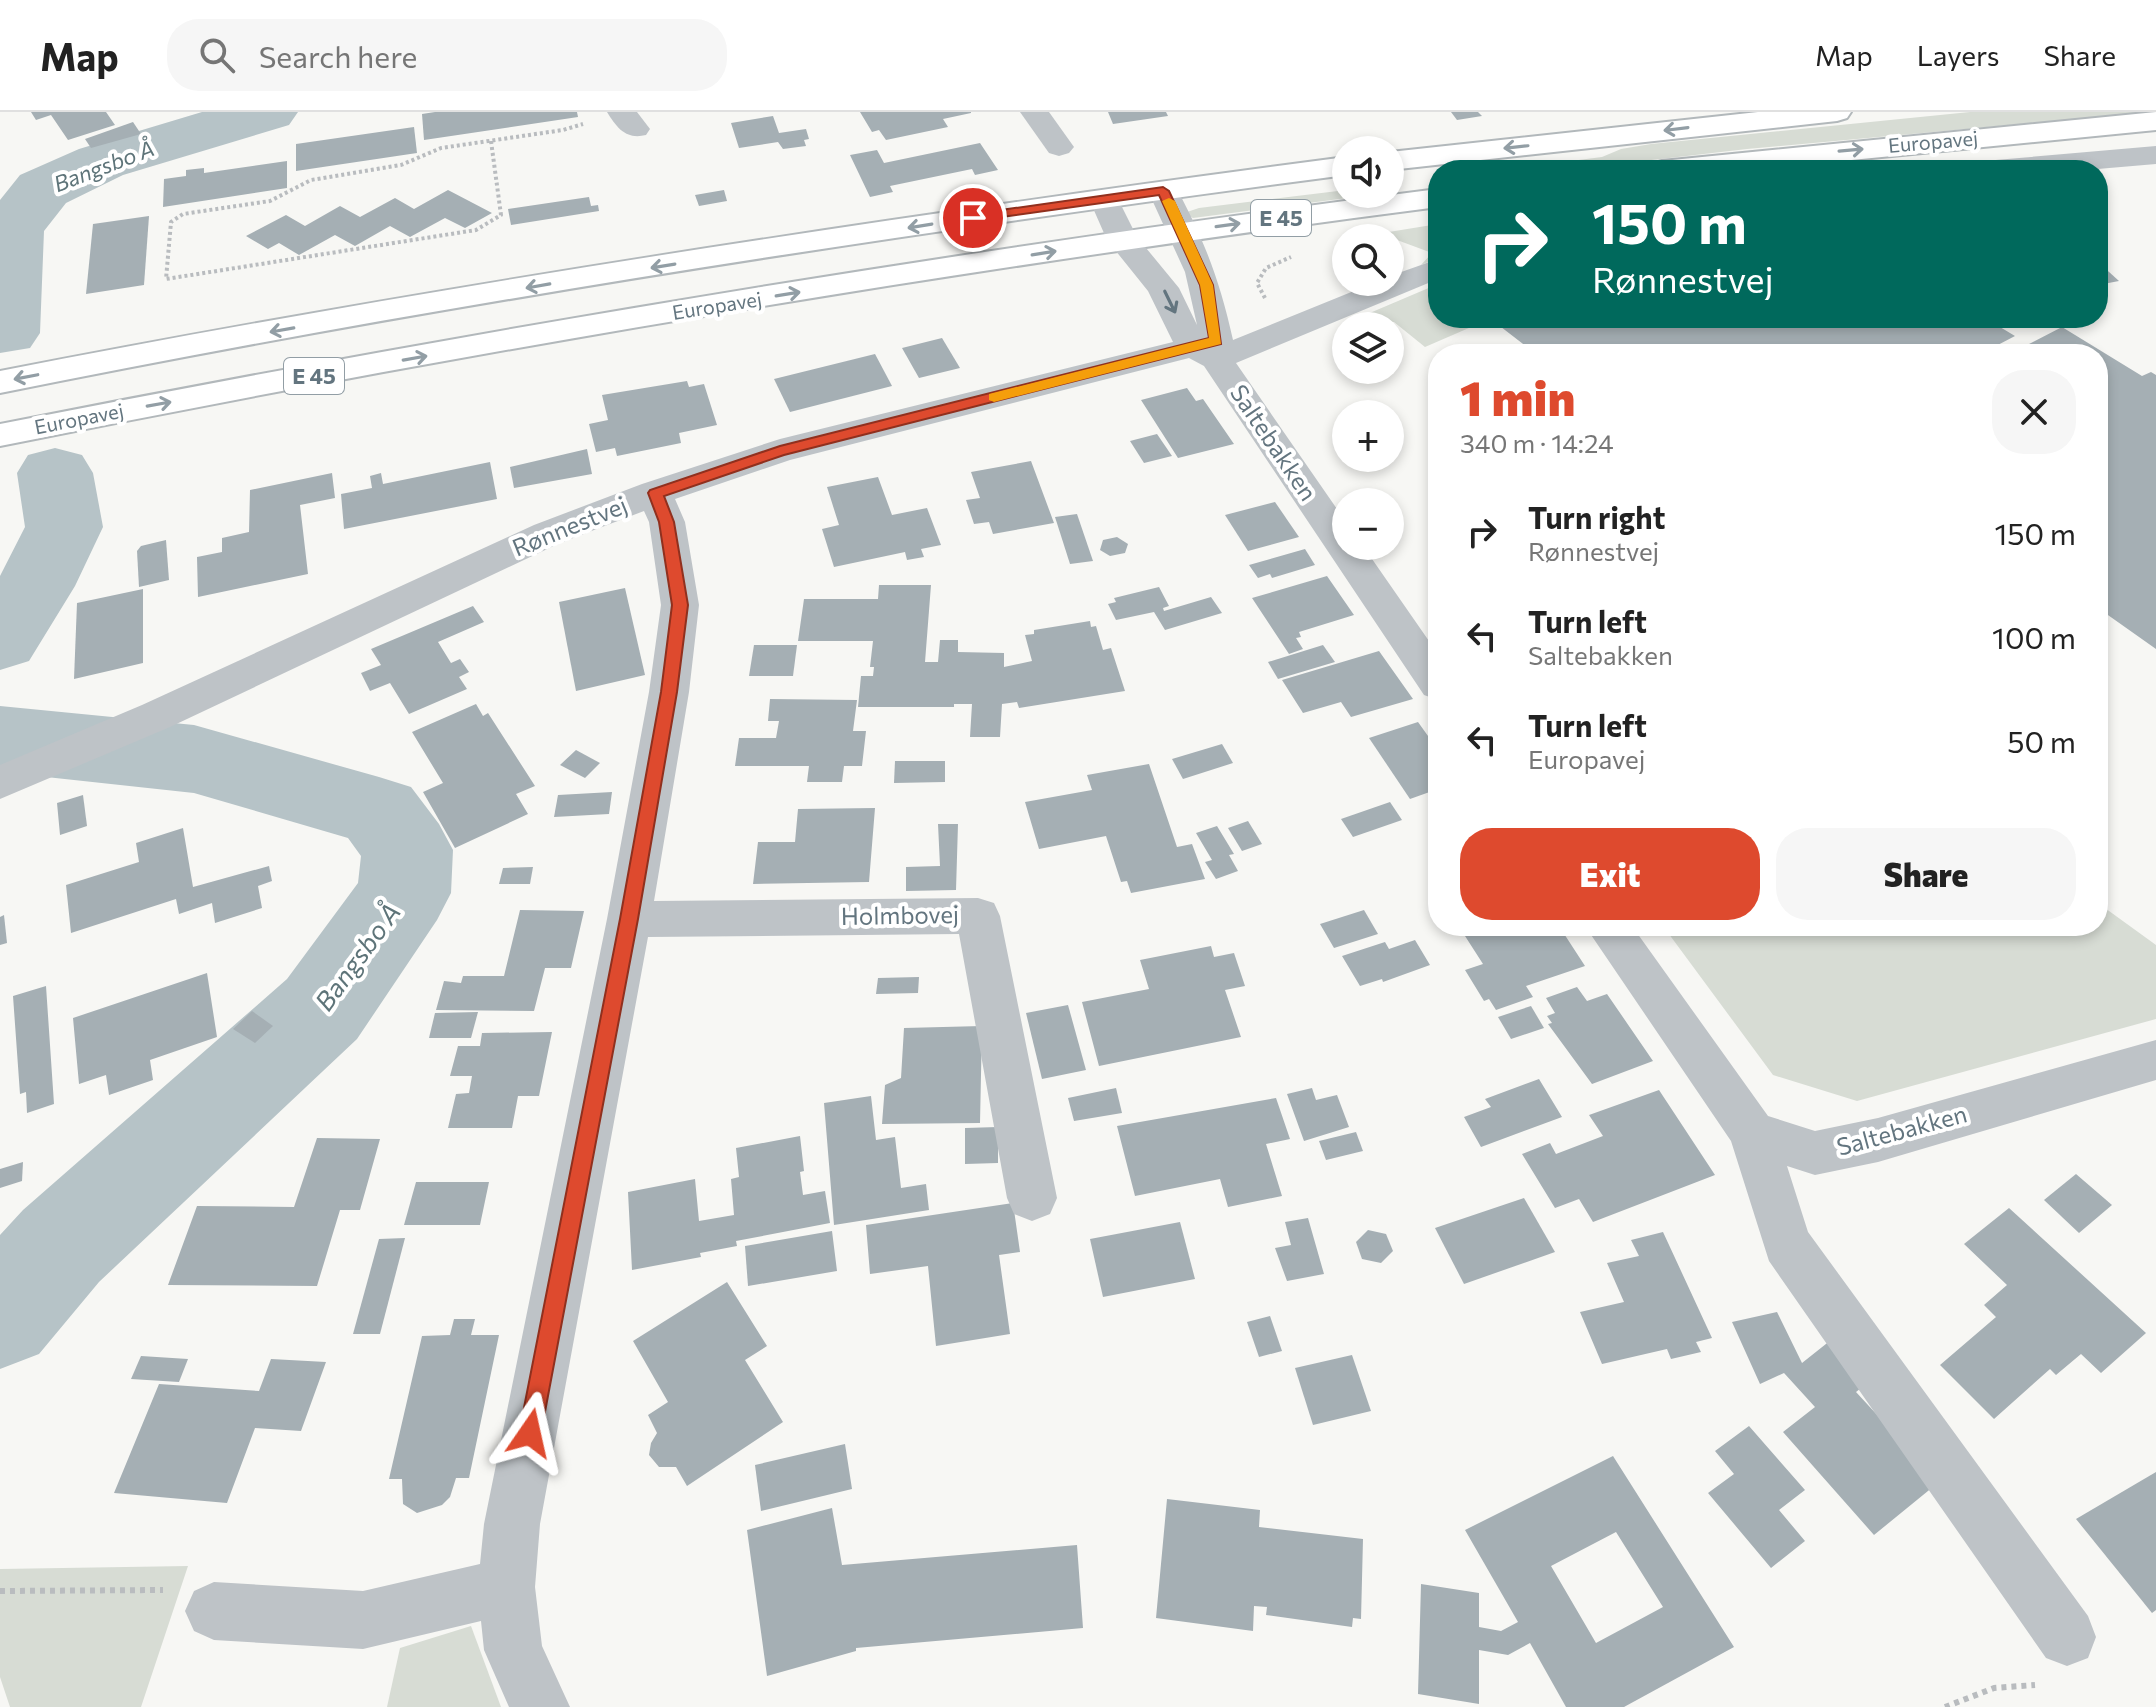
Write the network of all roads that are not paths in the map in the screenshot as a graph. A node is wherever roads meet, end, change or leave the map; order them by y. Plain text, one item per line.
1 (1034, 112) edge
2 (1837, 112) edge
3 (2156, 121) edge
4 (1059, 147) dead end
5 (2156, 155) edge
6 (1404, 159) edge
7 (1763, 160) edge
8 (2099, 160) edge
9 (1332, 168) edge
10 (1163, 191) junction
11 (1104, 199) junction
12 (1428, 199) edge
13 (1184, 231) junction
14 (1123, 240) junction
15 (1428, 272) edge
16 (1208, 349) junction
17 (0, 382) edge
18 (0, 435) edge
19 (655, 493) junction
20 (1428, 670) edge
21 (0, 783) edge
22 (629, 919) junction
23 (1614, 936) edge
24 (2156, 1060) edge
25 (1752, 1132) junction
26 (1032, 1198) dead end
27 (506, 1587) junction
28 (214, 1611) road end
29 (2067, 1637) road end
30 (540, 1707) edge

1 - 4 street
2 -> 6 main road
7 -> 3 main road, Europavej
5 - 8 street
9 - 10 main road, Europavej / E 45
10 - 11 main road, Europavej / E 45
10 - 13 street, Saltebakken
11 - 14 street, Saltebakken
11 -> 17 main road, Europavej / E 45
13 -> 12 main road, Europavej / E 45
13 - 14 main road, Europavej / E 45
13 - 16 street, Saltebakken
14 -> 16 street, Saltebakken
18 -> 14 main road, Europavej / E 45
15 - 16 street, Rønnestvej
16 - 19 street, Rønnestvej
16 - 20 street, Saltebakken
19 - 21 street, Rønnestvej
19 - 22 street
22 - 26 street, Holmbovej
22 - 27 street
23 - 25 street
24 - 25 street, Saltebakken
25 - 29 street
27 - 28 street
27 - 30 street

